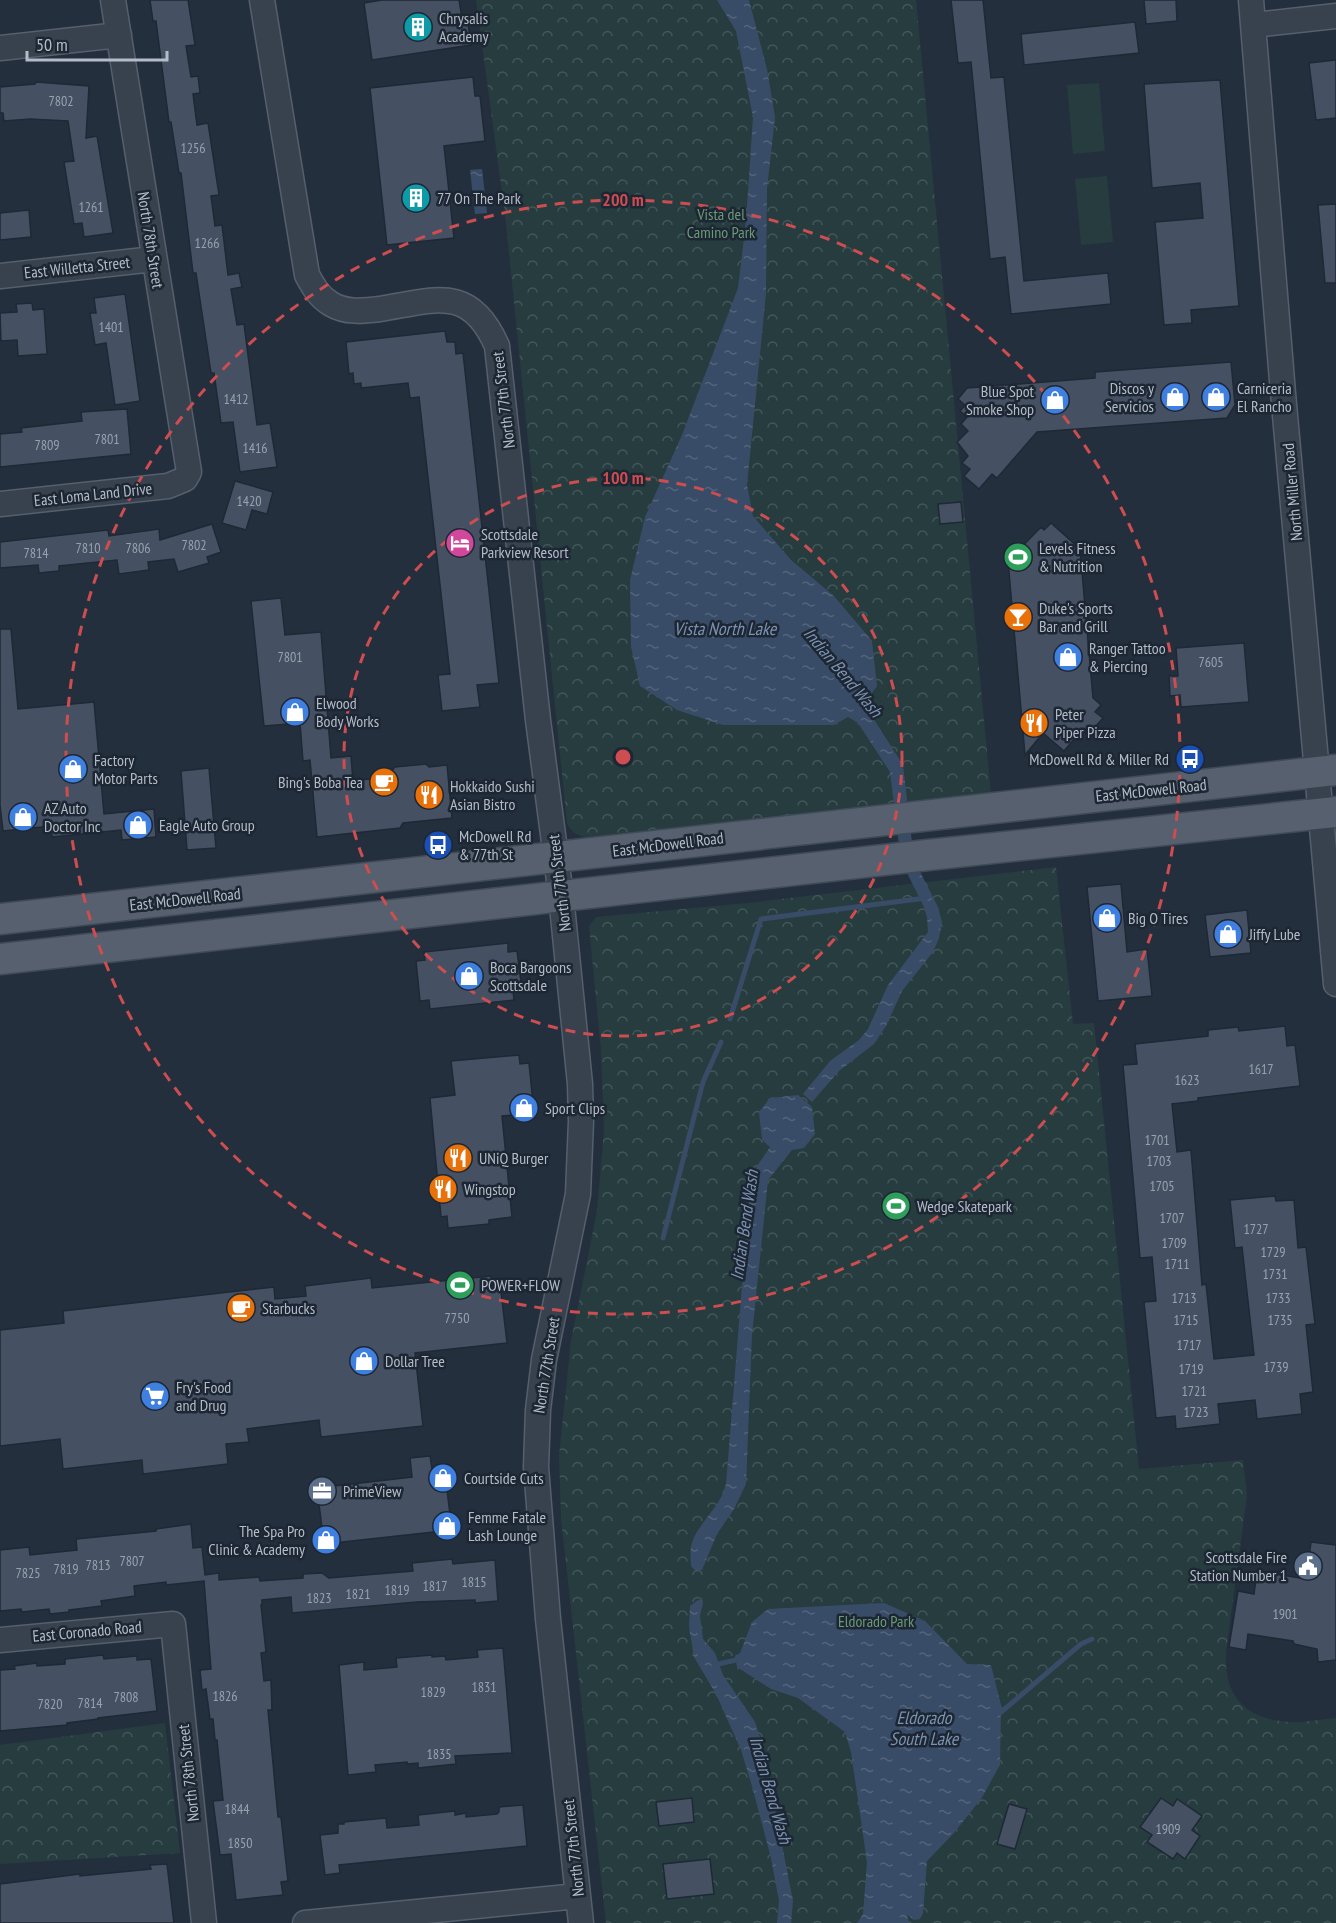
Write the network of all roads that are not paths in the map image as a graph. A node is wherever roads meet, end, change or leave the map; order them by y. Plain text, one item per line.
1 (113, 0) edge
2 (262, 0) edge
3 (1251, 0) edge
4 (1336, 16) edge
5 (1254, 25) junction
6 (119, 35) junction
7 (0, 48) edge
8 (154, 259) junction
9 (0, 276) edge
10 (186, 479) joint
11 (0, 504) edge
12 (1326, 771) edge
13 (1328, 813) edge
14 (556, 857) junction
15 (561, 896) junction
16 (0, 919) edge
17 (0, 959) edge
18 (1336, 984) edge
19 (173, 1624) joint
20 (0, 1640) edge
21 (578, 1896) junction
22 (204, 1923) edge
23 (304, 1923) edge
24 (581, 1923) edge

1 - 6 street, North 78th Street
2 - 14 street, North 77th Street
3 - 5 street, North Miller Road
4 - 5 street
5 - 12 street, North Miller Road
6 - 7 street
6 - 8 street, North 78th Street
8 - 9 street, East Willetta Street
8 - 10 street, North 78th Street
10 - 11 street, East Loma Land Drive
12 - 13 street, North Miller Road
12 - 14 main road, East McDowell Road
13 - 15 main road
13 - 18 street, North Miller Road
14 - 15 street, North 77th Street
14 - 16 main road, East McDowell Road
15 - 17 main road
15 - 21 street, North 77th Street
19 - 20 street, East Coronado Road
19 - 22 street, North 78th Street
21 - 23 street
21 - 24 street, North 77th Street

